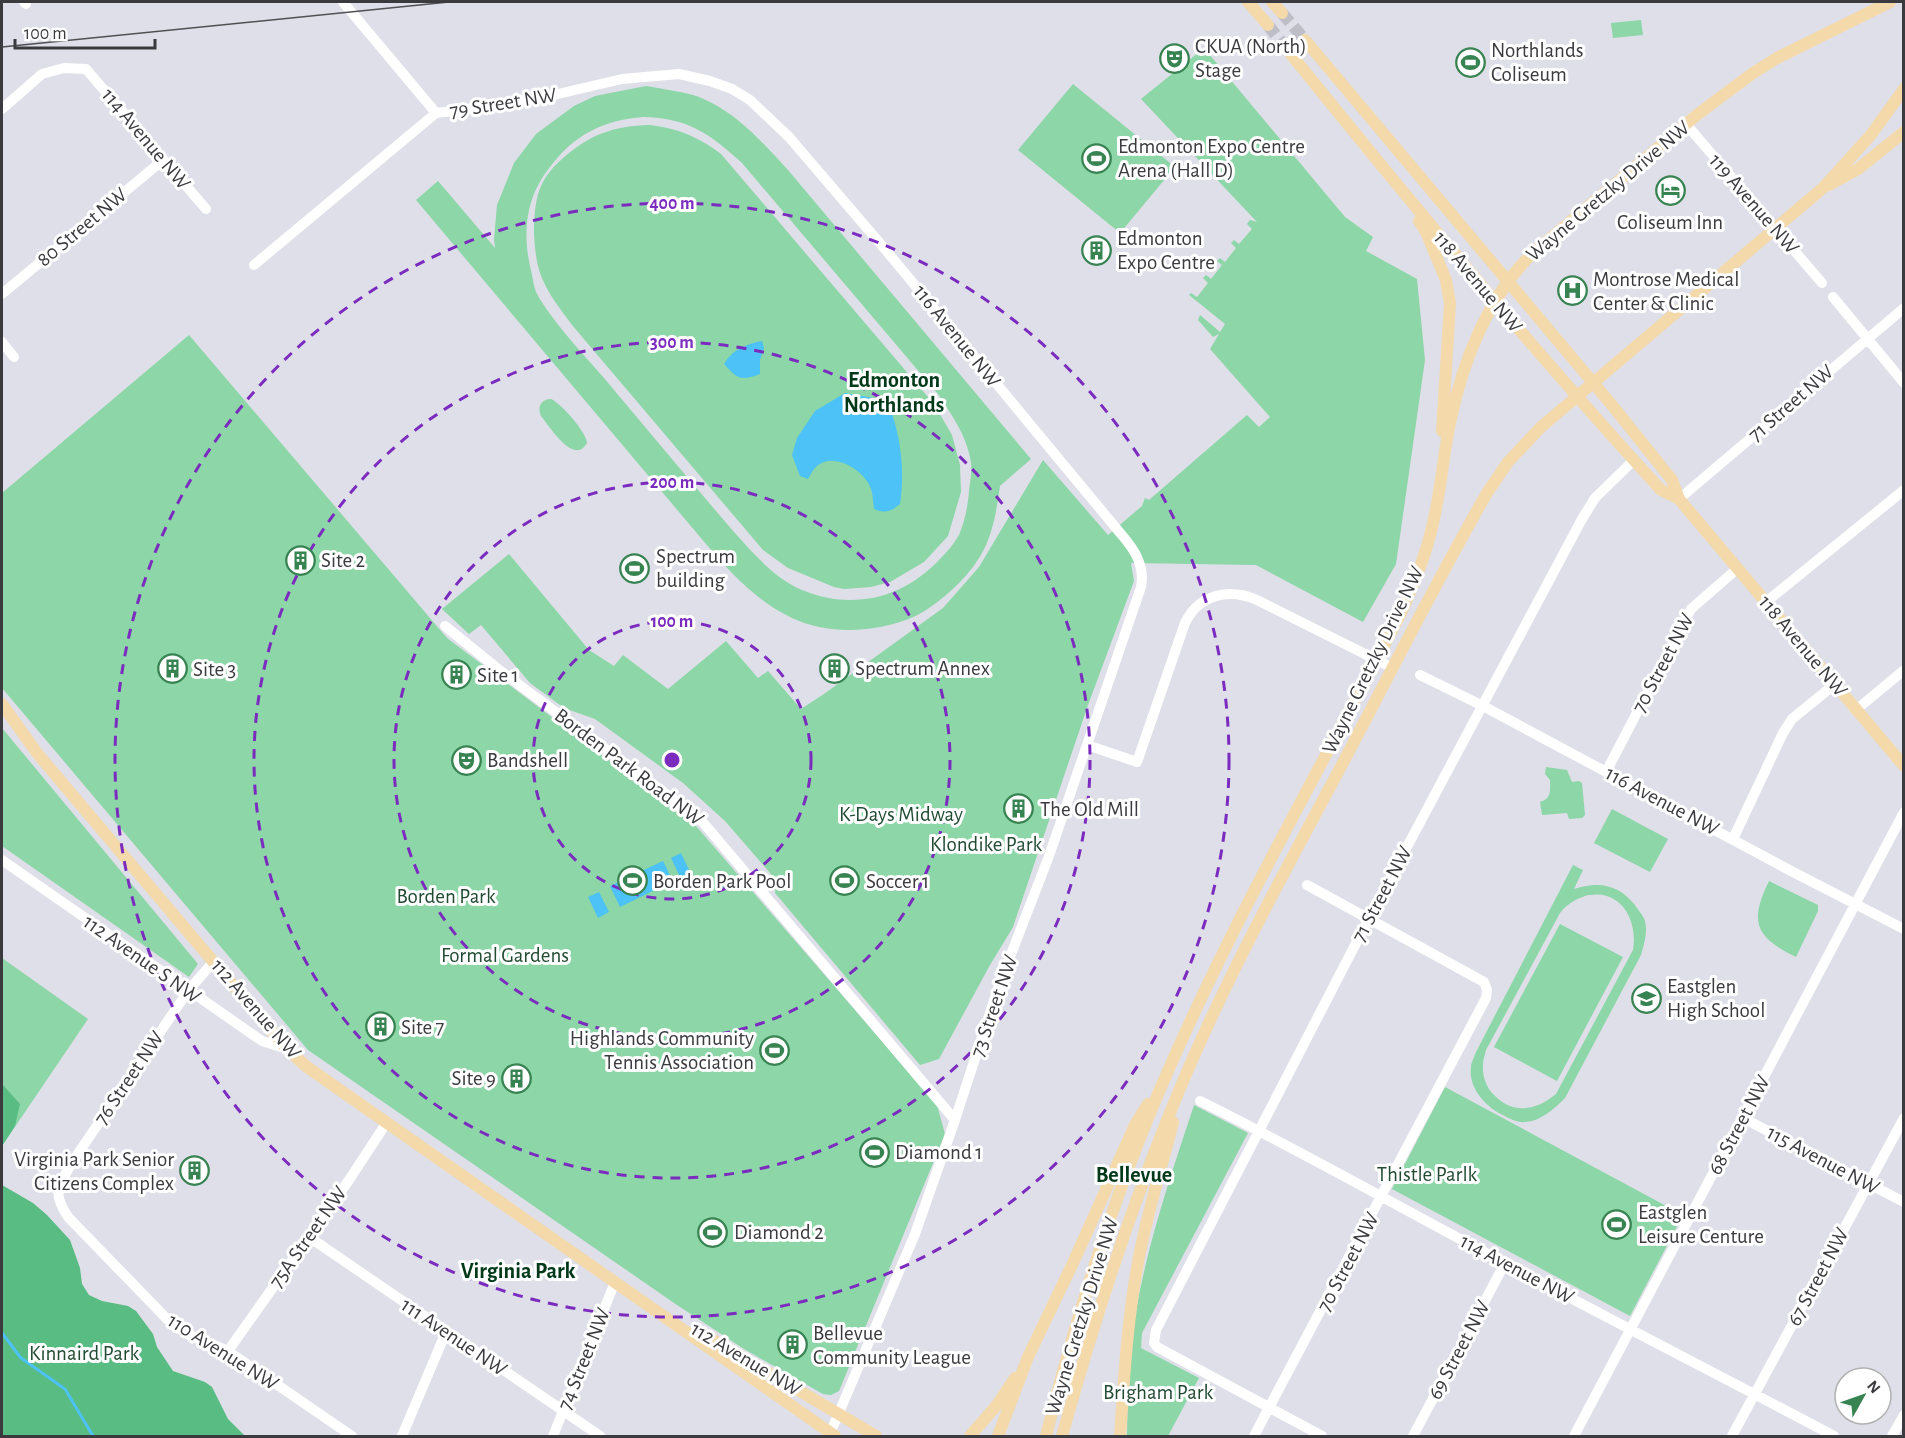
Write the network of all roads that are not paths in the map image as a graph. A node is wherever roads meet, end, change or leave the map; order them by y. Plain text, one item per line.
1 (343, 2) edge
2 (1248, 2) edge
3 (1272, 2) edge
4 (1890, 2) edge
5 (1282, 13) tunnel mouth
6 (1268, 25) tunnel mouth
7 (1305, 40) tunnel mouth
8 (1290, 53) tunnel mouth
9 (1904, 89) edge
10 (2, 109) edge
11 (761, 109) joint
12 (436, 113) junction
13 (1686, 124) junction
14 (1904, 132) edge
15 (162, 160) junction
16 (1397, 185) junction
17 (1823, 188) junction
18 (206, 209) dead end
19 (1775, 230) junction
20 (254, 265) dead end
21 (1509, 282) junction
22 (1821, 283) dead end
23 (2, 294) edge
24 (1833, 297) dead end
25 (1495, 303) junction
26 (1904, 308) edge
27 (1867, 338) junction
28 (2, 342) edge
29 (14, 357) dead end
30 (1593, 382) junction
31 (1904, 383) edge
32 (1576, 396) junction
33 (1634, 460) junction
34 (1440, 477) junction
35 (1904, 490) edge
36 (1679, 499) junction
37 (1738, 568) junction
38 (1142, 570) joint
39 (1766, 602) junction
40 (445, 626) dead end
41 (1377, 660) junction
42 (1393, 668) junction
43 (1904, 670) edge
44 (1420, 675) dead end
45 (1835, 684) junction
46 (2, 704) edge
47 (1483, 706) junction
48 (1856, 710) junction
49 (2, 716) edge
50 (1087, 745) junction
51 (32, 746) junction
52 (1904, 766) edge
53 (1606, 772) junction
54 (1904, 812) edge
55 (1733, 839) junction
56 (2, 860) edge
57 (1307, 885) dead end
58 (1855, 903) junction
59 (1370, 918) junction
60 (1904, 929) edge
61 (214, 961) junction
62 (188, 991) junction
63 (287, 1049) junction
64 (1168, 1072) junction
65 (1182, 1084) junction
66 (1200, 1101) dead end
67 (1743, 1118) junction
68 (1904, 1118) edge
69 (956, 1120) junction
70 (387, 1122) junction
71 (1258, 1130) junction
72 (1868, 1183) junction
73 (1382, 1197) junction
74 (58, 1201) joint
75 (1904, 1202) edge
76 (309, 1237) junction
77 (1505, 1263) junction
78 (615, 1282) junction
79 (1631, 1329) junction
80 (446, 1332) junction
81 (228, 1351) junction
82 (1028, 1357) junction
83 (1755, 1394) junction
84 (1269, 1409) junction
85 (563, 1411) junction
86 (838, 1414) junction
87 (1904, 1415) edge
88 (831, 1435) edge
89 (352, 1437) edge
90 (402, 1437) edge
91 (553, 1437) edge
92 (600, 1437) edge
93 (876, 1437) edge
94 (970, 1437) edge
95 (998, 1437) edge
96 (1046, 1437) edge
97 (1062, 1437) edge
98 (1120, 1437) edge
99 (1254, 1437) edge
100 (1322, 1437) edge
101 (1413, 1437) edge
102 (1574, 1437) edge
103 (1732, 1437) edge
104 (1834, 1437) edge
105 (1892, 1437) edge

1 - 12 street
2 - 6 main road
3 - 5 main road
4 - 13 main road, Wayne Gretzky Drive NW
7 - 21 main road, 118 Avenue NW
8 - 16 main road, 118 Avenue NW
9 - 17 main road, Wayne Gretzky Drive NW
10 - 15 street, 114 Avenue NW
11 - 12 street, 79 Street NW
11 - 38 street, 116 Avenue NW
12 - 20 street, 79 Street NW
13 - 19 street, 119 Avenue NW
13 - 21 main road, Wayne Gretzky Drive NW
14 - 17 main road
15 - 18 street, 114 Avenue NW
15 - 23 street, 80 Street NW
16 - 25 main road, 118 Avenue NW
16 - 34 main road
17 - 19 main road, Wayne Gretzky Drive NW
19 - 22 street, 119 Avenue NW
19 - 30 main road, Wayne Gretzky Drive NW
21 - 25 main road, Wayne Gretzky Drive NW
21 - 30 main road, 118 Avenue NW
24 - 27 street
25 - 32 main road, 118 Avenue NW
25 - 34 main road, Wayne Gretzky Drive NW
26 - 27 street, 71 Street NW
27 - 31 street
27 - 36 street, 71 Street NW
28 - 29 street
30 - 32 main road, Wayne Gretzky Drive NW
30 - 36 main road, 118 Avenue NW
32 - 33 main road, 118 Avenue NW
32 - 42 main road, Wayne Gretzky Drive NW
33 - 36 main road, 118 Avenue NW
33 - 47 street, 71 Street NW
34 - 41 main road, Wayne Gretzky Drive NW
35 - 39 street
36 - 37 main road, 118 Avenue NW
37 - 39 main road, 118 Avenue NW
37 - 53 street, 70 Street NW
38 - 50 street, 73 Street NW
39 - 45 main road, 118 Avenue NW
40 - 69 street, Borden Park Road NW
41 - 42 street
41 - 50 street
41 - 64 main road, Wayne Gretzky Drive NW
42 - 65 main road, Wayne Gretzky Drive NW
43 - 48 street
44 - 47 street, 116 Avenue NW
45 - 48 main road, 118 Avenue NW
45 - 55 street
46 - 51 main road, 112 Avenue NW
47 - 53 street, 116 Avenue NW
47 - 59 street, 71 Street NW
48 - 52 main road, 118 Avenue NW
49 - 51 main road, 112 Avenue NW
50 - 69 street, 73 Street NW
51 - 61 main road, 112 Avenue NW
53 - 55 street, 116 Avenue NW
54 - 58 street, 68 Street NW
55 - 58 street, 116 Avenue NW
56 - 62 street, 112 Avenue S NW
57 - 59 street
58 - 60 street, 116 Avenue NW
58 - 67 street, 68 Street NW
59 - 71 street, 71 Street NW
59 - 73 street, 70 Street NW
61 - 62 street, 76 Street NW
61 - 63 main road, 112 Avenue NW
62 - 63 street, 112 Avenue S NW
62 - 74 street, 76 Street NW
63 - 70 main road, 112 Avenue NW
64 - 82 main road
64 - 96 main road, Wayne Gretzky Drive NW
65 - 97 main road, Wayne Gretzky Drive NW
65 - 98 main road
66 - 71 street, 114 Avenue NW
67 - 72 street, 115 Avenue NW
67 - 79 street, 68 Street NW
68 - 72 street, 67 Street NW
69 - 86 street, 73 Street NW
70 - 76 street, 75A Street NW
70 - 78 main road, 112 Avenue NW
71 - 73 street, 114 Avenue NW
71 - 84 street, 71 Street NW
72 - 75 street, 115 Avenue NW
72 - 83 street, 67 Street NW
73 - 77 street, 114 Avenue NW
73 - 84 street, 70 Street NW
74 - 81 street, 110 Avenue NW
76 - 80 street, 111 Avenue NW
76 - 81 street, 75A Street NW
77 - 79 street, 114 Avenue NW
77 - 101 street, 69 Street NW
78 - 85 street, 74 Street NW
78 - 86 main road, 112 Avenue NW
78 - 88 main road, 112 Avenue NW
79 - 83 street, 114 Avenue NW
79 - 102 street, 68 Street NW
80 - 85 street, 111 Avenue NW
80 - 90 street
81 - 89 street, 110 Avenue NW
82 - 94 main road
82 - 95 main road
83 - 103 street, 67 Street NW
83 - 104 street, 114 Avenue NW
84 - 99 street, 70 Street NW
84 - 100 street
85 - 91 street, 74 Street NW
85 - 92 street, 111 Avenue NW
86 - 88 street, 73 Street NW
86 - 93 main road, 112 Avenue NW
87 - 105 street

